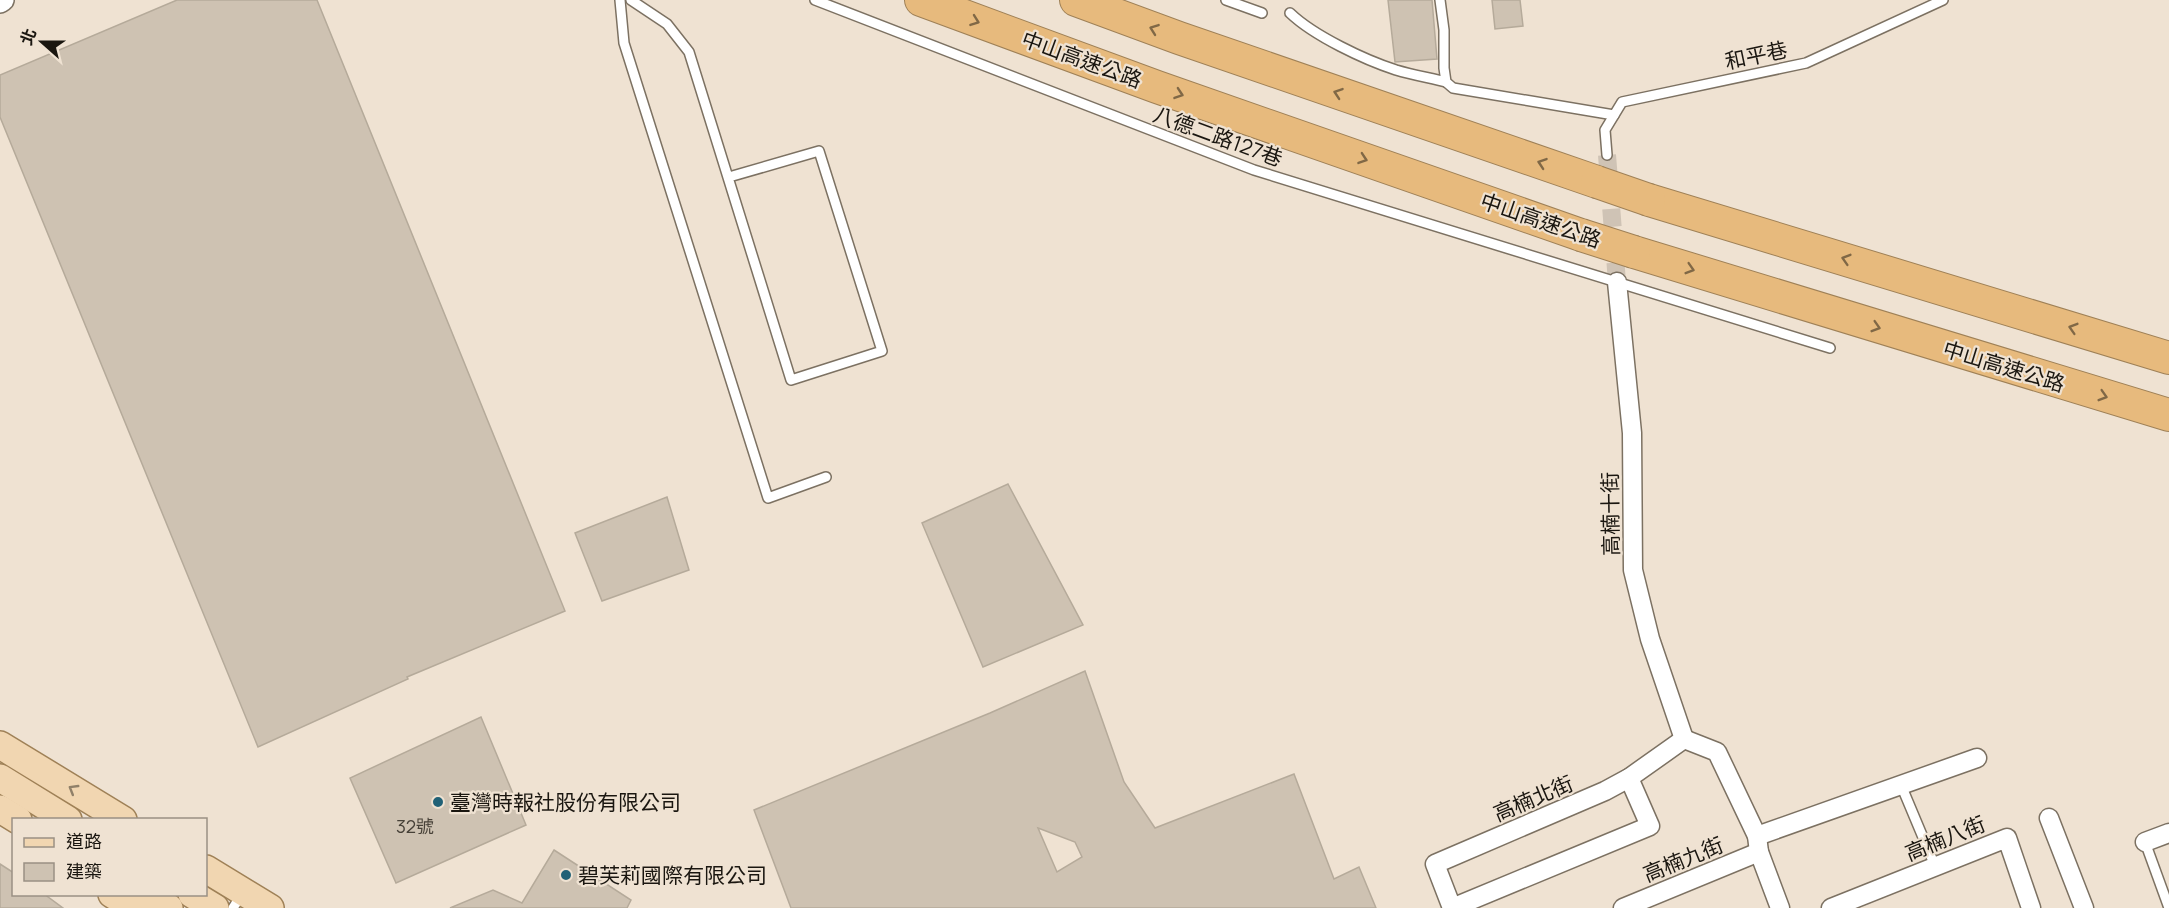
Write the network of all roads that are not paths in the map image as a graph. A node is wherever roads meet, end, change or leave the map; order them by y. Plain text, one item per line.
1 (620, 0) edge
2 (631, 0) edge
3 (814, 0) edge
4 (921, 0) edge
5 (1076, 0) edge
6 (1226, 0) edge
7 (1440, 0) edge
8 (1943, 0) edge
9 (1262, 13) dead end
10 (1290, 13) dead end
11 (1446, 82) junction
12 (1614, 115) junction
13 (1602, 168) junction
14 (729, 177) junction
15 (1617, 282) junction
16 (1830, 348) dead end
17 (2169, 358) edge
18 (2169, 415) edge
19 (826, 477) dead end
20 (1684, 739) junction
21 (0, 745) edge
22 (1977, 758) dead end
23 (0, 778) edge
24 (1629, 778) junction
25 (1902, 785) junction
26 (0, 809) edge
27 (16, 818) edge
28 (66, 818) edge
29 (121, 818) edge
30 (2049, 818) dead end
31 (2169, 833) edge
32 (2145, 842) joint
33 (1758, 844) junction
34 (1935, 866) junction
35 (207, 870) edge
36 (115, 896) edge
37 (149, 896) edge
38 (195, 896) edge
39 (238, 900) edge
40 (135, 908) edge
41 (169, 908) edge
42 (215, 908) edge
43 (270, 908) edge
44 (1452, 908) edge
45 (1623, 908) edge
46 (1780, 908) edge
47 (1831, 908) edge
48 (2031, 908) edge
49 (2084, 908) edge
50 (2169, 908) edge

1 - 19 lane
2 - 14 lane
3 - 15 lane, 八德二路127巷
4 -> 18 highway, 中山高速公路, bridge
13 -> 5 highway
6 - 9 lane
7 - 11 lane
8 - 12 lane, 和平巷
10 - 11 lane
11 - 12 lane
12 - 13 lane
17 -> 13 highway, bridge
14 - 14 lane
15 - 16 lane, 八德二路127巷
15 - 20 street, 高楠十街
20 - 24 street, 高楠北街
20 - 33 street
29 -> 21 main road
22 - 25 street, 高楠九街
23 - 28 main road
24 - 44 street, 高楠北街
24 - 44 street
25 - 33 street, 高楠九街
25 - 34 lane
26 - 27 main road
30 - 49 street
31 - 32 street
32 - 50 lane
33 - 45 street, 高楠九街
33 - 46 street
34 - 47 street, 高楠八街
34 - 48 street, 高楠八街
35 - 39 main road
36 - 40 main road
37 - 41 main road
38 - 42 main road
39 - 43 main road

